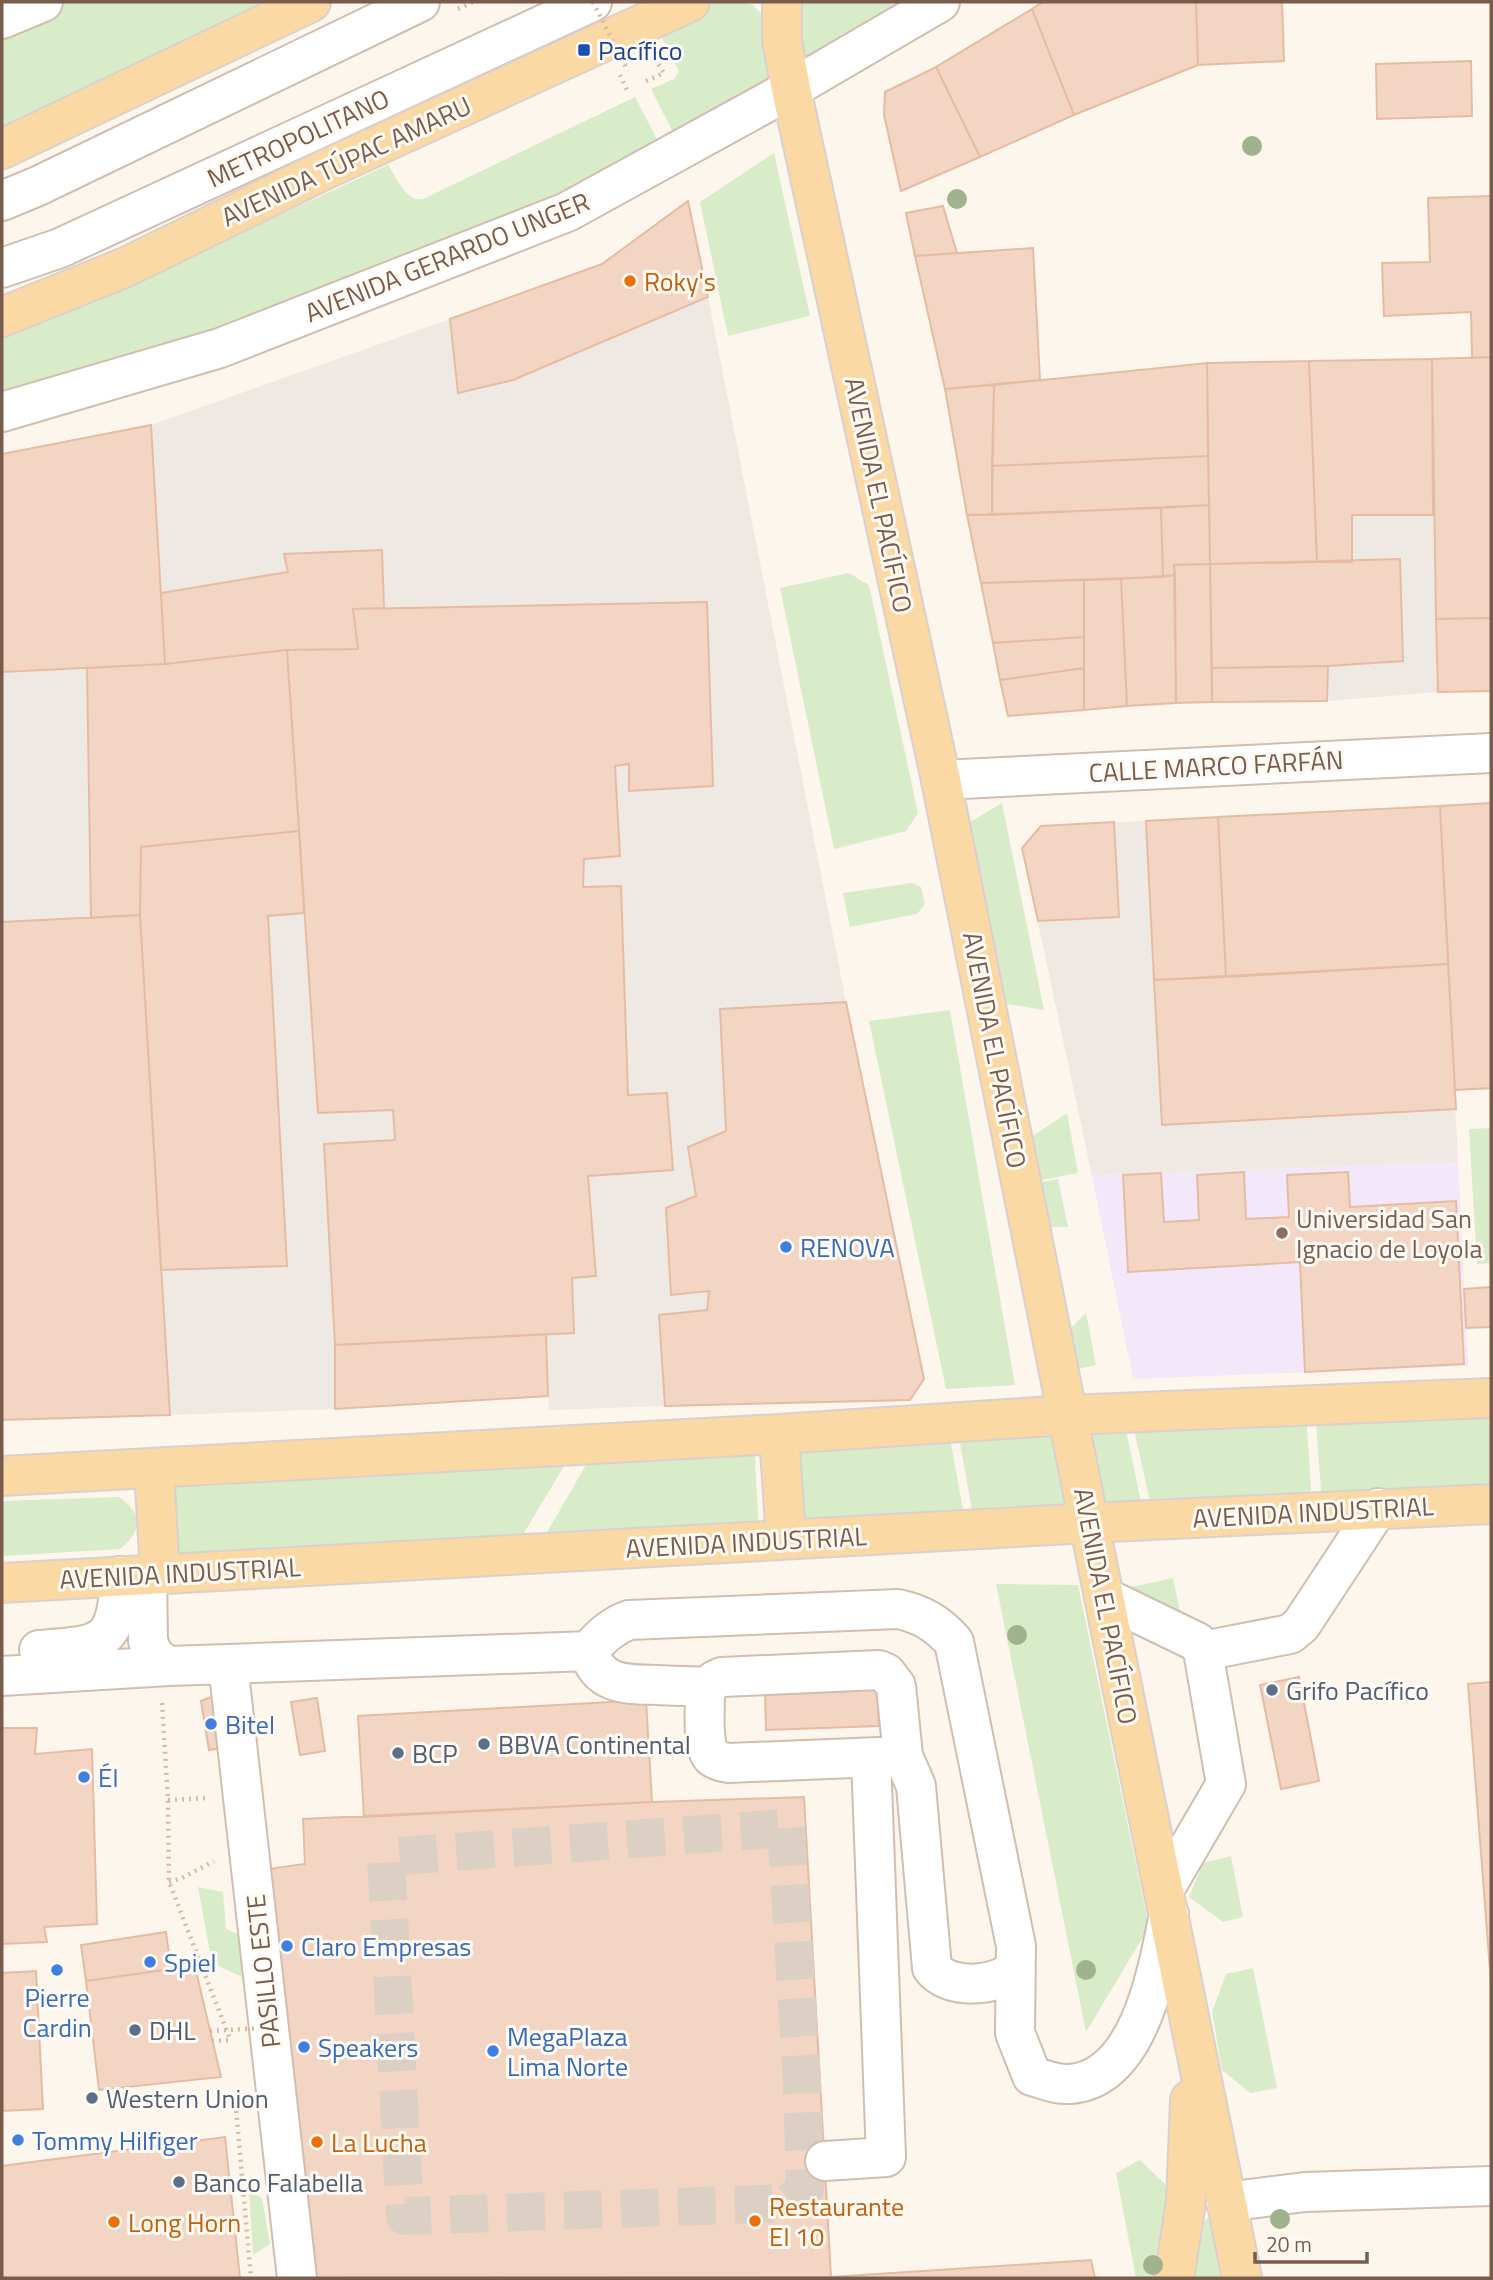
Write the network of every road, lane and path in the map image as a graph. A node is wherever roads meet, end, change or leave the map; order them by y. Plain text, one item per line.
1 (43, 2) edge
2 (311, 2) edge
3 (420, 2) edge
4 (592, 2) edge
5 (690, 2) edge
6 (757, 2) edge
7 (782, 2) edge
8 (940, 2) edge
9 (2, 19) edge
10 (646, 62) dead end
11 (628, 71) dead end
12 (788, 72) junction
13 (646, 81) dead end
14 (2, 149) edge
15 (2, 201) edge
16 (2, 268) edge
17 (2, 317) edge
18 (2, 412) edge
19 (1491, 753) edge
20 (941, 780) junction
21 (1489, 1400) edge
22 (1068, 1415) junction
23 (779, 1434) junction
24 (154, 1468) junction
25 (2, 1476) edge
26 (1489, 1502) edge
27 (1378, 1508) junction
28 (1088, 1523) junction
29 (786, 1539) junction
30 (142, 1575) junction
31 (2, 1583) edge
32 (1104, 1597) junction
33 (590, 1651) junction
34 (1203, 1651) junction
35 (2, 1652) edge
36 (228, 1664) junction
37 (2, 1676) edge
38 (165, 1679) junction
39 (707, 1686) junction
40 (887, 1757) junction
41 (1167, 1902) junction
42 (1014, 1970) junction
43 (1188, 2014) junction
44 (277, 2027) dead end
45 (210, 2031) dead end
46 (231, 2053) dead end
47 (235, 2093) dead end
48 (825, 2161) dead end
49 (1491, 2186) edge
50 (1226, 2202) junction
51 (251, 2278) edge
52 (297, 2278) edge
53 (1174, 2278) edge
54 (1242, 2278) edge

1 - 9 street
2 - 14 main road
3 - 15 street
4 - 11 path, bridge
4 - 16 street, METROPOLITANO
5 - 17 main road, AVENIDA TÚPAC AMARU
6 - 12 main road, AVENIDA EL PACÍFICO
7 - 12 main road, AVENIDA EL PACÍFICO
8 - 12 street, AVENIDA GERARDO UNGER
10 - 13 path
12 - 18 street, AVENIDA GERARDO UNGER
12 - 20 main road, AVENIDA EL PACÍFICO
19 - 20 street, CALLE MARCO FARFÁN
20 - 22 main road, AVENIDA EL PACÍFICO
21 - 22 main road
22 - 23 main road
22 - 28 main road, AVENIDA EL PACÍFICO
23 - 24 main road
23 - 29 main road
24 - 25 main road
24 - 30 main road
26 - 27 main road, AVENIDA INDUSTRIAL
27 - 28 main road, AVENIDA INDUSTRIAL
27 - 34 street
28 - 29 main road, AVENIDA INDUSTRIAL
28 - 32 main road, AVENIDA EL PACÍFICO
29 - 30 main road, AVENIDA INDUSTRIAL
30 - 31 main road, AVENIDA INDUSTRIAL
30 - 35 street
30 - 38 street
32 - 34 street
32 - 41 main road, AVENIDA EL PACÍFICO
33 - 36 street
33 - 39 street
33 - 42 street
34 - 41 street
36 - 38 street
36 - 52 street, PASILLO ESTE
37 - 38 street
38 - 46 path
39 - 40 street
39 - 40 street
40 - 42 street
40 - 48 street
41 - 42 street
41 - 43 main road, AVENIDA EL PACÍFICO
43 - 50 main road, AVENIDA EL PACÍFICO
43 - 53 main road, AVENIDA EL PACÍFICO
44 - 45 path, bridge
47 - 51 path
49 - 50 street
50 - 54 main road, AVENIDA EL PACÍFICO

